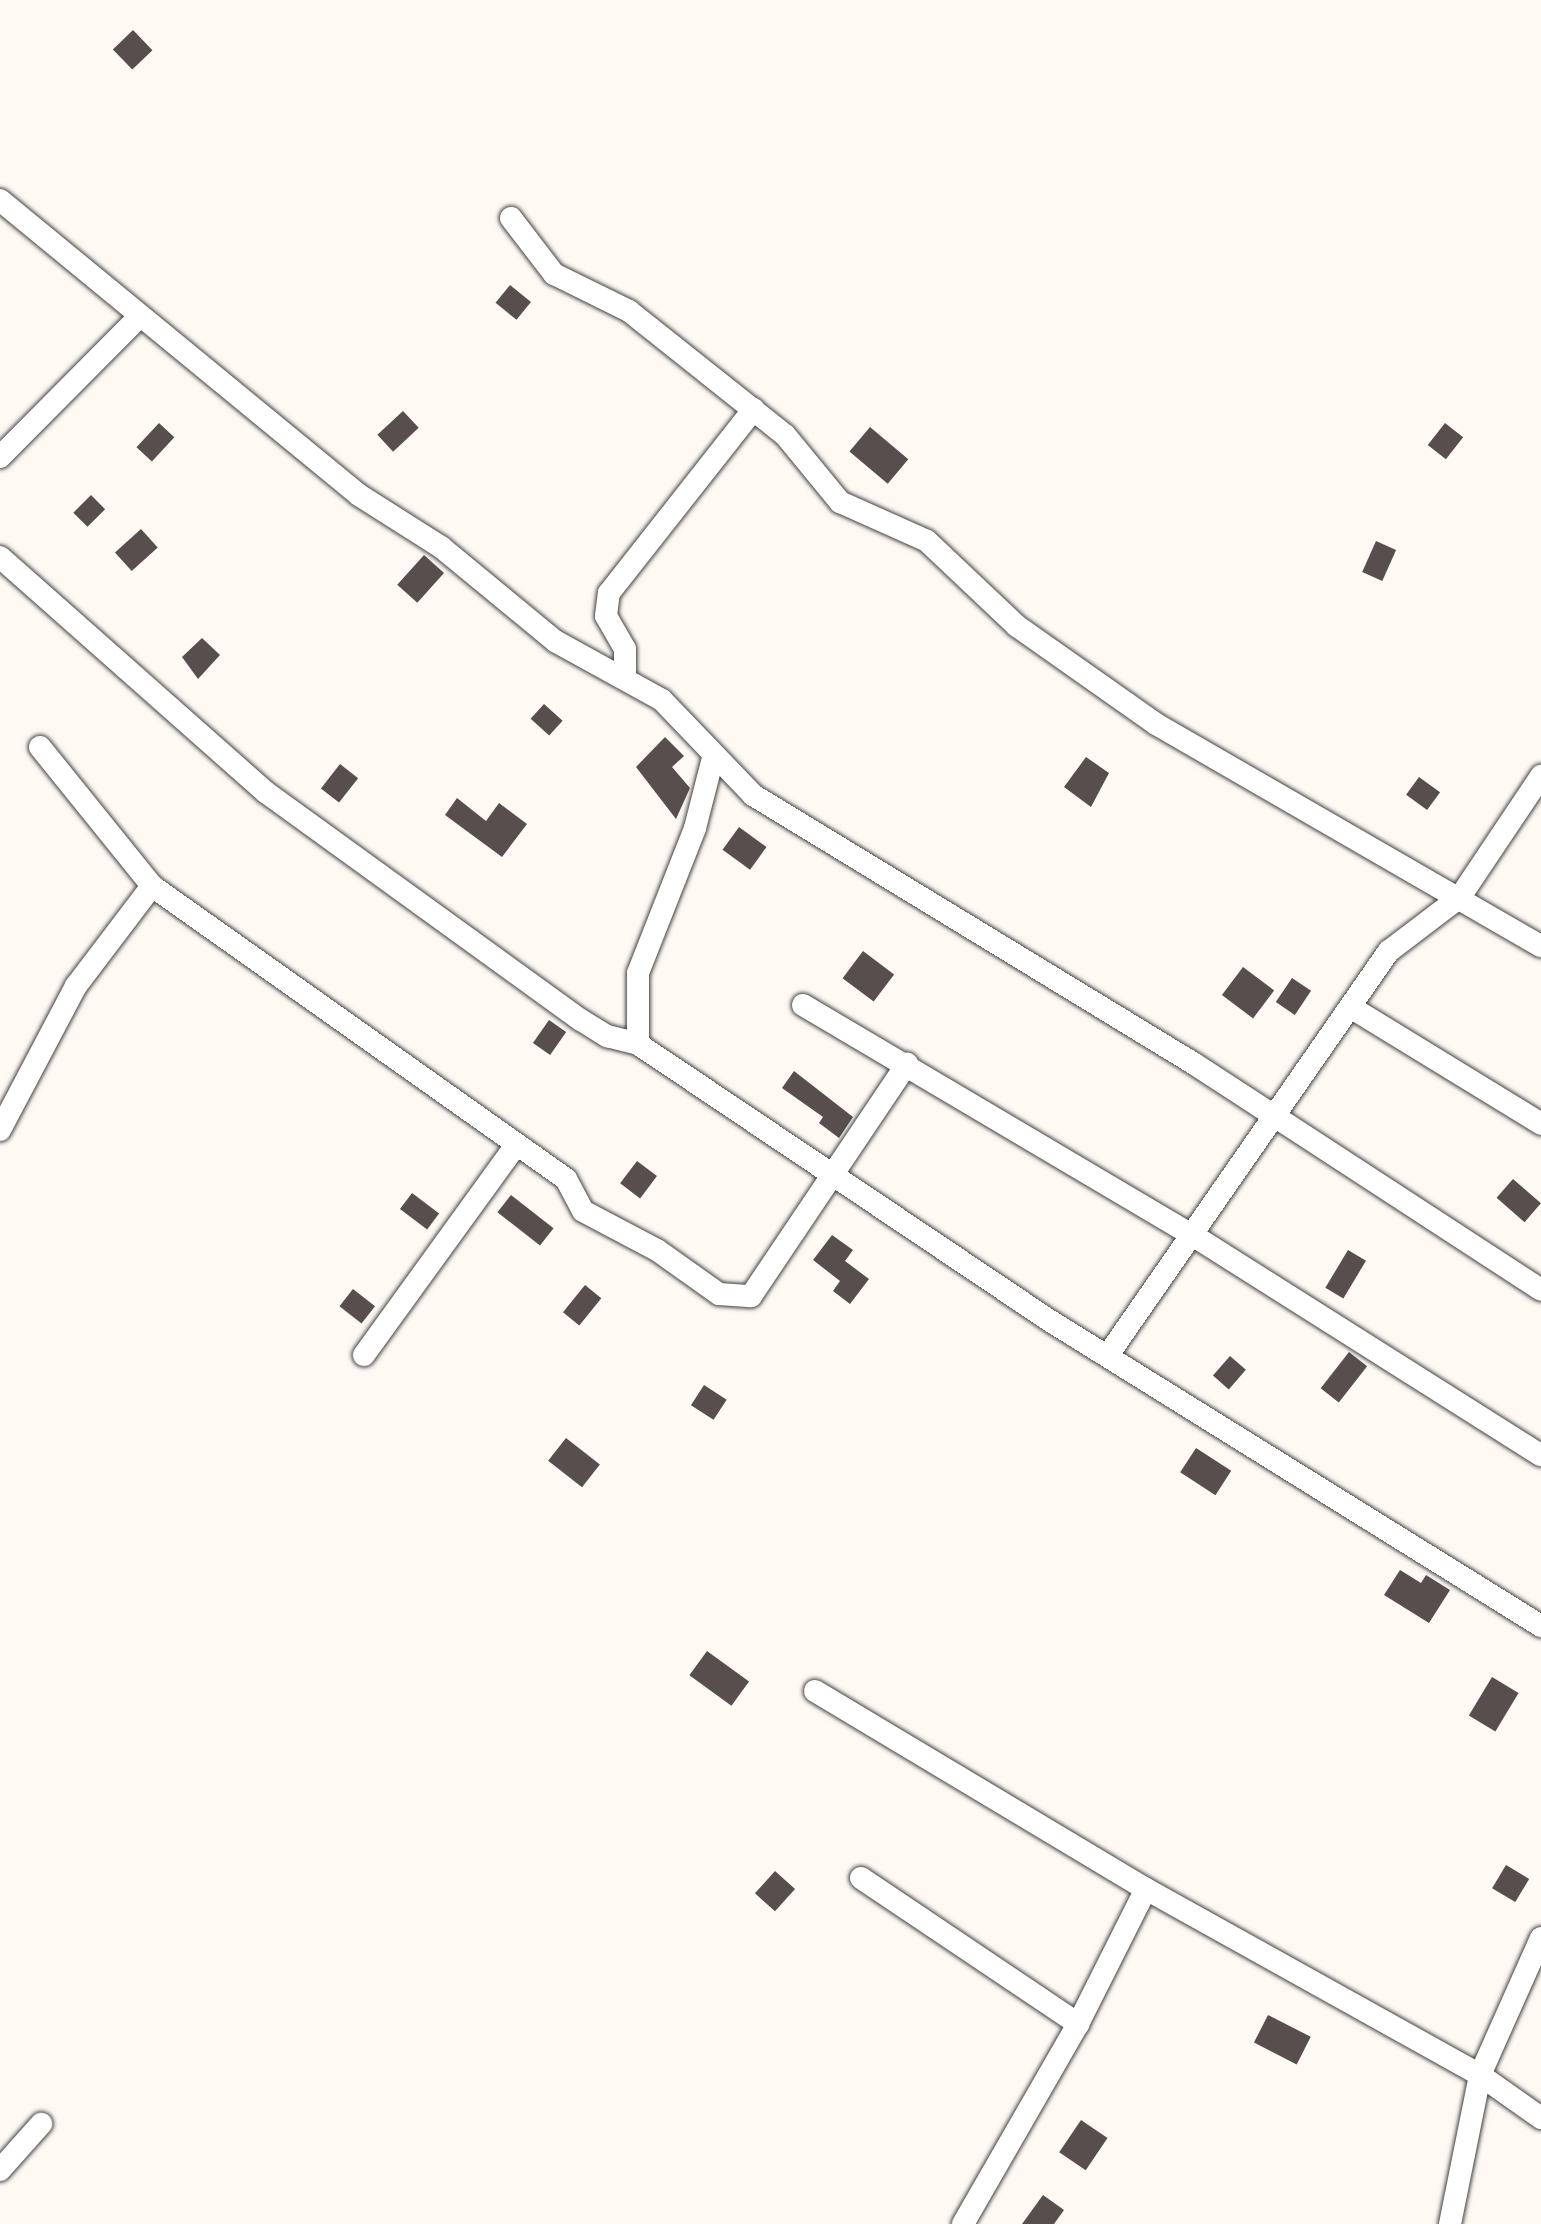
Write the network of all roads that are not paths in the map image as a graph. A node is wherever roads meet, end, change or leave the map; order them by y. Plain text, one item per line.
1 (0, 200) edge
2 (511, 218) dead end
3 (140, 316) junction
4 (754, 409) junction
5 (0, 457) edge
6 (0, 558) edge
7 (626, 675) junction
8 (40, 747) dead end
9 (713, 758) junction
10 (1541, 776) edge
11 (152, 886) junction
12 (1460, 897) junction
13 (1541, 946) edge
14 (803, 1005) dead end
15 (1352, 1008) junction
16 (638, 1044) junction
17 (908, 1064) junction
18 (1272, 1114) junction
19 (1541, 1124) edge
20 (0, 1130) edge
21 (514, 1148) junction
22 (836, 1179) junction
23 (1194, 1236) junction
24 (1541, 1290) edge
25 (364, 1355) dead end
26 (1108, 1355) junction
27 (1541, 1454) edge
28 (1541, 1626) edge
29 (814, 1692) dead end
30 (861, 1878) dead end
31 (1146, 1889) junction
32 (1540, 1943) edge
33 (1078, 2024) junction
34 (1480, 2075) junction
35 (1541, 2118) edge
36 (41, 2124) dead end
37 (0, 2170) edge
38 (963, 2224) edge
39 (1450, 2224) edge

1 - 3 street
2 - 4 street
3 - 5 street
3 - 7 street
4 - 7 street
4 - 12 street
6 - 16 street
7 - 9 street
8 - 11 street
9 - 16 street
9 - 18 street
10 - 12 street
11 - 20 street
11 - 21 street
12 - 13 street
12 - 15 street
14 - 17 street
15 - 18 street
15 - 19 street
16 - 22 street
17 - 22 street
17 - 23 street
18 - 23 street
18 - 24 street
21 - 22 street
21 - 25 street
22 - 26 street
23 - 26 street
23 - 27 street
26 - 28 street
29 - 31 street
30 - 33 street
31 - 33 street
31 - 34 street
32 - 34 street
33 - 38 street
34 - 35 street
34 - 39 street
36 - 37 street

